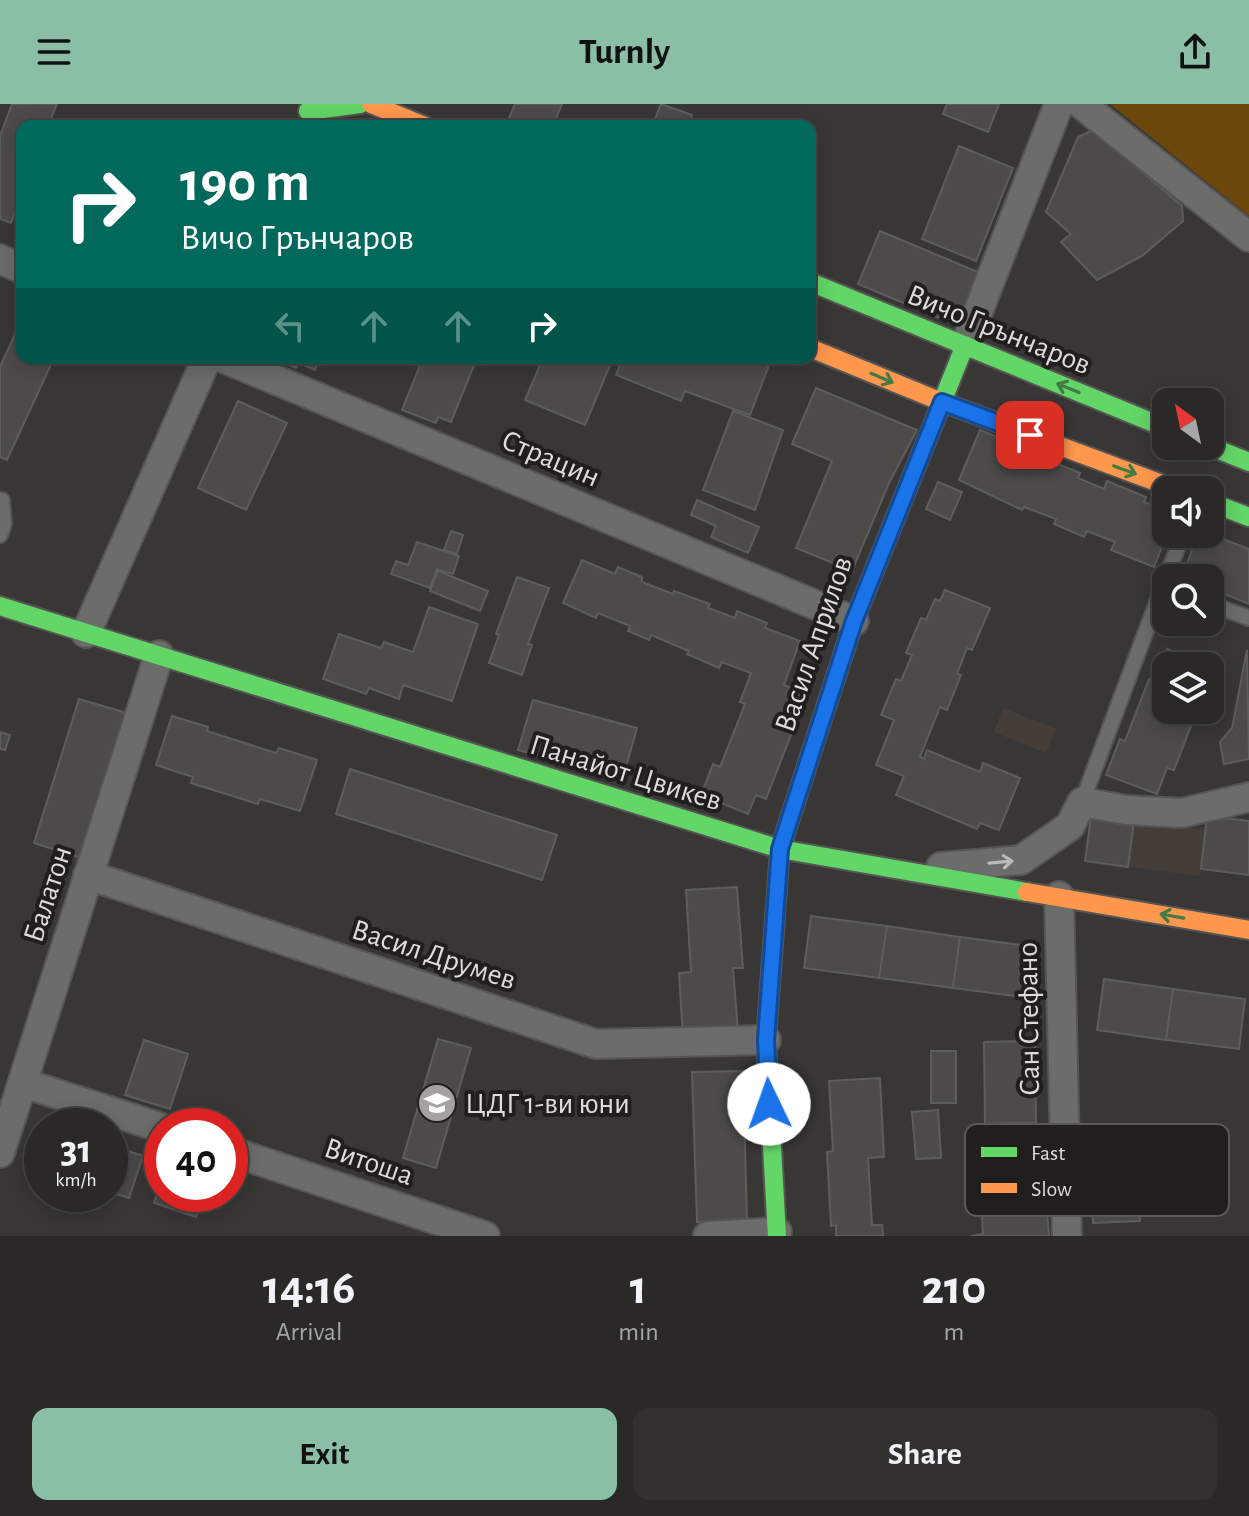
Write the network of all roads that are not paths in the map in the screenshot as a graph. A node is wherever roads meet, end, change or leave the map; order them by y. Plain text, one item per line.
1 (360, 104) edge
2 (371, 104) edge
3 (1059, 104) edge
4 (1081, 104) edge
5 (306, 114) edge
6 (410, 120) edge
7 (1249, 237) edge
8 (816, 284) edge
9 (965, 345) junction
10 (816, 350) edge
11 (204, 364) edge
12 (237, 364) edge
13 (942, 402) junction
14 (1152, 422) edge
15 (1152, 480) edge
16 (0, 500) edge
17 (1224, 507) edge
18 (1249, 517) edge
19 (0, 535) edge
20 (0, 606) edge
21 (1224, 609) edge
22 (1152, 617) edge
23 (1249, 618) edge
24 (854, 621) junction
25 (86, 633) junction
26 (159, 655) junction
27 (1249, 797) edge
28 (1082, 802) junction
29 (780, 849) junction
30 (896, 871) junction
31 (88, 875) junction
32 (1059, 896) junction
33 (1249, 930) edge
34 (766, 1040) junction
35 (23, 1083) junction
36 (144, 1122) edge
37 (1064, 1124) edge
38 (0, 1153) edge
39 (248, 1157) edge
40 (1067, 1216) edge
41 (777, 1234) edge
42 (485, 1236) edge
43 (708, 1236) edge
44 (1067, 1236) edge

1 - 5 street
2 - 6 street
3 - 9 street, Васил Априлов
4 - 7 street
8 - 9 street, Вичо Грънчаров
9 - 13 street, Васил Априлов
14 -> 9 street, Вичо Грънчаров
10 -> 13 street
11 - 25 street
12 - 24 street, Страцин
13 -> 15 street
13 - 24 street, Васил Априлов
16 - 19 lane
17 - 18 street
20 - 25 street, Панайот Цвикев
21 - 23 lane
22 - 28 lane
24 - 29 street, Васил Априлов
25 - 26 street, Панайот Цвикев
26 - 29 street, Панайот Цвикев
26 - 31 street, Балатон
27 - 28 street
30 -> 28 street
29 - 30 street, Панайот Цвикев
29 - 34 street, Васил Априлов
30 - 32 street, Панайот Цвикев
31 - 34 street, Васил Друмев
31 - 35 street, Балатон
33 -> 32 street, Панайот Цвикев
32 - 37 street, Сан Стефано
34 - 41 street, Васил Априлов
35 - 36 street
35 - 38 street, Балатон
39 - 42 street, Витоша
40 - 44 street, Сан Стефано
41 - 43 street

